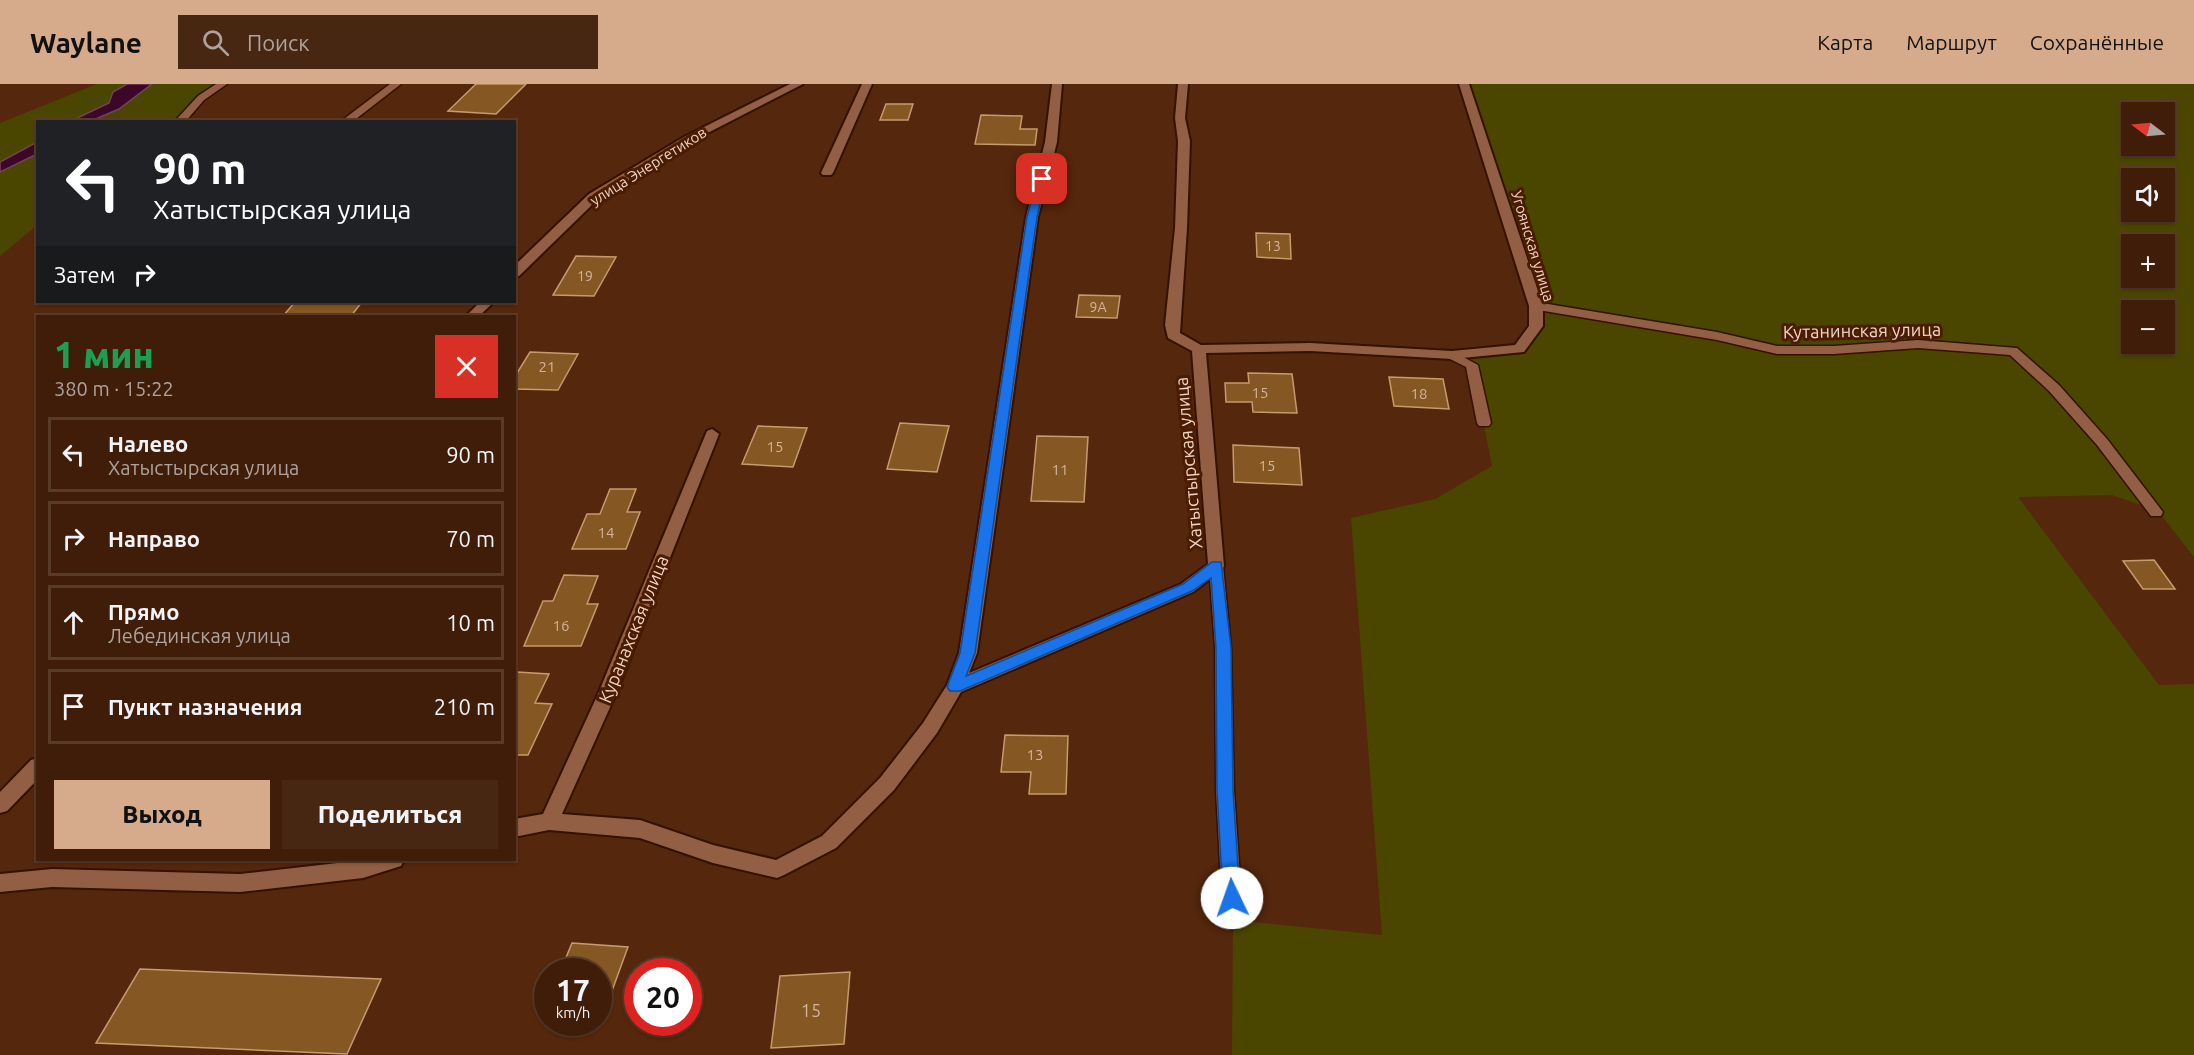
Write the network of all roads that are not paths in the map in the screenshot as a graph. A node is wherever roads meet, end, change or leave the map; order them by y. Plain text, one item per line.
1 (222, 84) edge
2 (396, 84) edge
3 (798, 84) edge
4 (867, 84) edge
5 (1057, 84) edge
6 (1184, 84) edge
7 (1464, 84) edge
8 (181, 120) edge
9 (348, 120) edge
10 (827, 173) dead end
11 (516, 271) edge
12 (486, 303) edge
13 (1536, 306) junction
14 (473, 315) edge
15 (1199, 349) junction
16 (1452, 355) junction
17 (1484, 423) dead end
18 (712, 435) dead end
19 (2157, 512) dead end
20 (1216, 566) junction
21 (955, 687) junction
22 (36, 768) edge
23 (0, 805) edge
24 (549, 821) junction
25 (516, 828) edge
26 (391, 861) edge
27 (0, 883) edge
28 (1233, 920) dead end

1 - 8 lane
2 - 9 lane
3 - 11 street, улица Энергетиков
4 - 10 street
5 - 21 street
6 - 15 street
7 - 13 street, Угоянская улица
12 - 14 street
13 - 16 street, Угоянская улица
13 - 19 lane, Кутанинская улица
15 - 16 street, Угоянская улица
15 - 20 street, Хатыстырская улица
16 - 17 lane
18 - 24 street, Куранахская улица
20 - 21 street, Хатыстырская улица
20 - 28 lane
21 - 24 street
22 - 23 street
24 - 25 street
26 - 27 street

